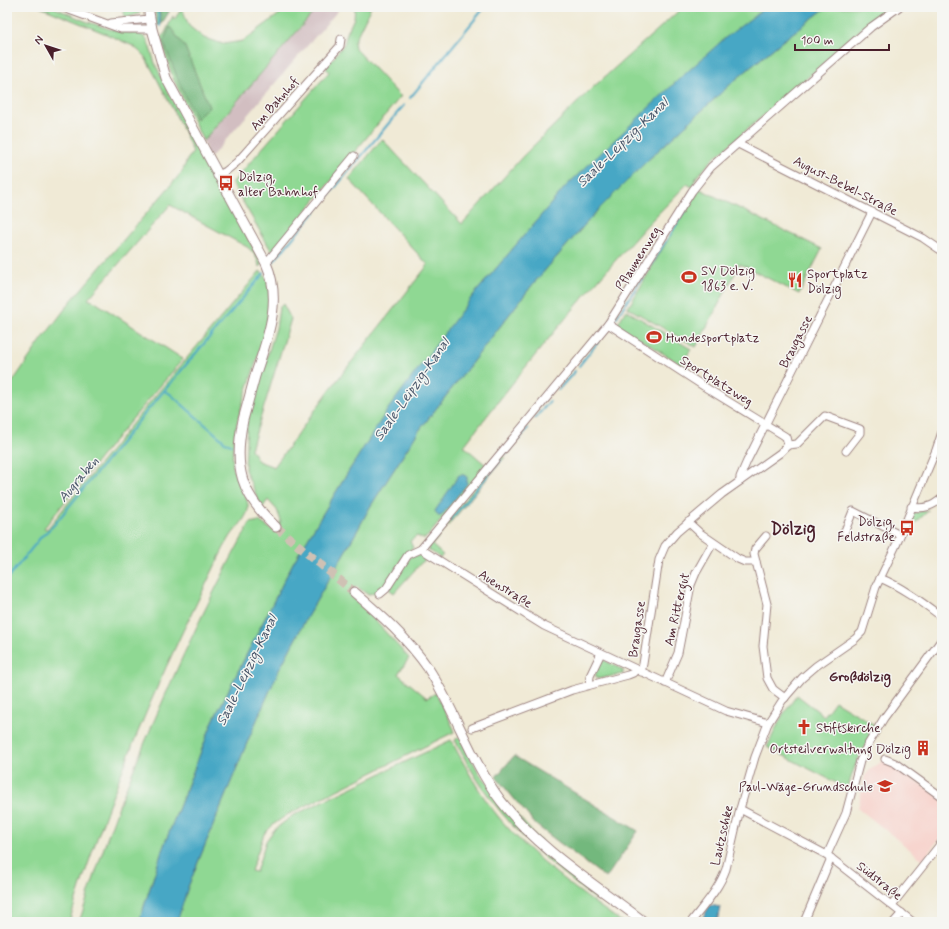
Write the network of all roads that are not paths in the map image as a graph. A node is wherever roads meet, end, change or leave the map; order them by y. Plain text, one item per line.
1 (61, 7) edge
2 (148, 7) edge
3 (899, 7) edge
4 (149, 19) junction
5 (108, 24) junction
6 (152, 30) junction
7 (341, 39) dead end
8 (738, 144) junction
9 (354, 156) dead end
10 (217, 176) junction
11 (872, 212) junction
12 (942, 251) edge
13 (266, 263) junction
14 (608, 324) junction
15 (766, 424) junction
16 (942, 432) edge
17 (788, 445) junction
18 (846, 451) dead end
19 (740, 480) junction
20 (942, 498) edge
21 (911, 507) junction
22 (688, 522) junction
23 (276, 527) tunnel mouth
24 (844, 533) dead end
25 (900, 534) junction
26 (766, 536) dead end
27 (713, 543) junction
28 (421, 549) junction
29 (756, 562) junction
30 (880, 578) junction
31 (354, 592) tunnel mouth
32 (380, 594) dead end
33 (942, 617) edge
34 (942, 639) edge
35 (601, 653) junction
36 (638, 671) junction
37 (665, 683) junction
38 (589, 685) junction
39 (785, 698) junction
40 (768, 724) junction
41 (472, 728) dead end
42 (885, 758) dead end
43 (942, 797) edge
44 (740, 809) junction
45 (942, 842) edge
46 (829, 856) junction
47 (892, 905) junction
48 (902, 913) junction
49 (644, 922) edge
50 (691, 922) edge
51 (804, 922) edge
52 (894, 922) edge
53 (913, 922) edge

1 - 5 street
2 - 4 street
3 - 8 street, Pflaumenweg
4 - 5 street
4 - 6 street
5 - 6 street
6 - 10 street
7 - 10 street, Am Bahnhof
8 - 11 street, August-Bebel-Straße
8 - 14 street, Pflaumenweg
9 - 13 street
10 - 13 street
11 - 12 street, August-Bebel-Straße
11 - 15 street, Braugasse
13 - 23 street
14 - 15 street, Sportplatzweg
14 - 28 street, Pflaumenweg
15 - 17 street, Sportplatzweg
15 - 19 street, Braugasse
16 - 21 street, Lautzschke
17 - 18 street
17 - 19 street, Braugasse
19 - 22 street, Braugasse
20 - 21 street
21 - 25 street, Lautzschke
22 - 27 street
22 - 36 street, Braugasse
24 - 25 street
25 - 30 street, Lautzschke
26 - 29 street
27 - 29 street
27 - 37 street, Am Rittergut
28 - 32 street
28 - 35 street, Auenstraße
29 - 39 street
30 - 33 street
30 - 39 street, Lautzschke
31 - 49 street
34 - 46 street
35 - 36 street, Auenstraße
35 - 38 street
36 - 37 street, Auenstraße
36 - 38 street
37 - 40 street, Auenstraße
38 - 41 street
39 - 40 street, Lautzschke
40 - 44 street, Lautzschke
42 - 43 street
44 - 46 street, Südstraße
44 - 50 street, Lautzschke
45 - 47 street
46 - 47 street, Südstraße
46 - 51 street
47 - 48 street, Südstraße
48 - 52 street
48 - 53 street, Südstraße

